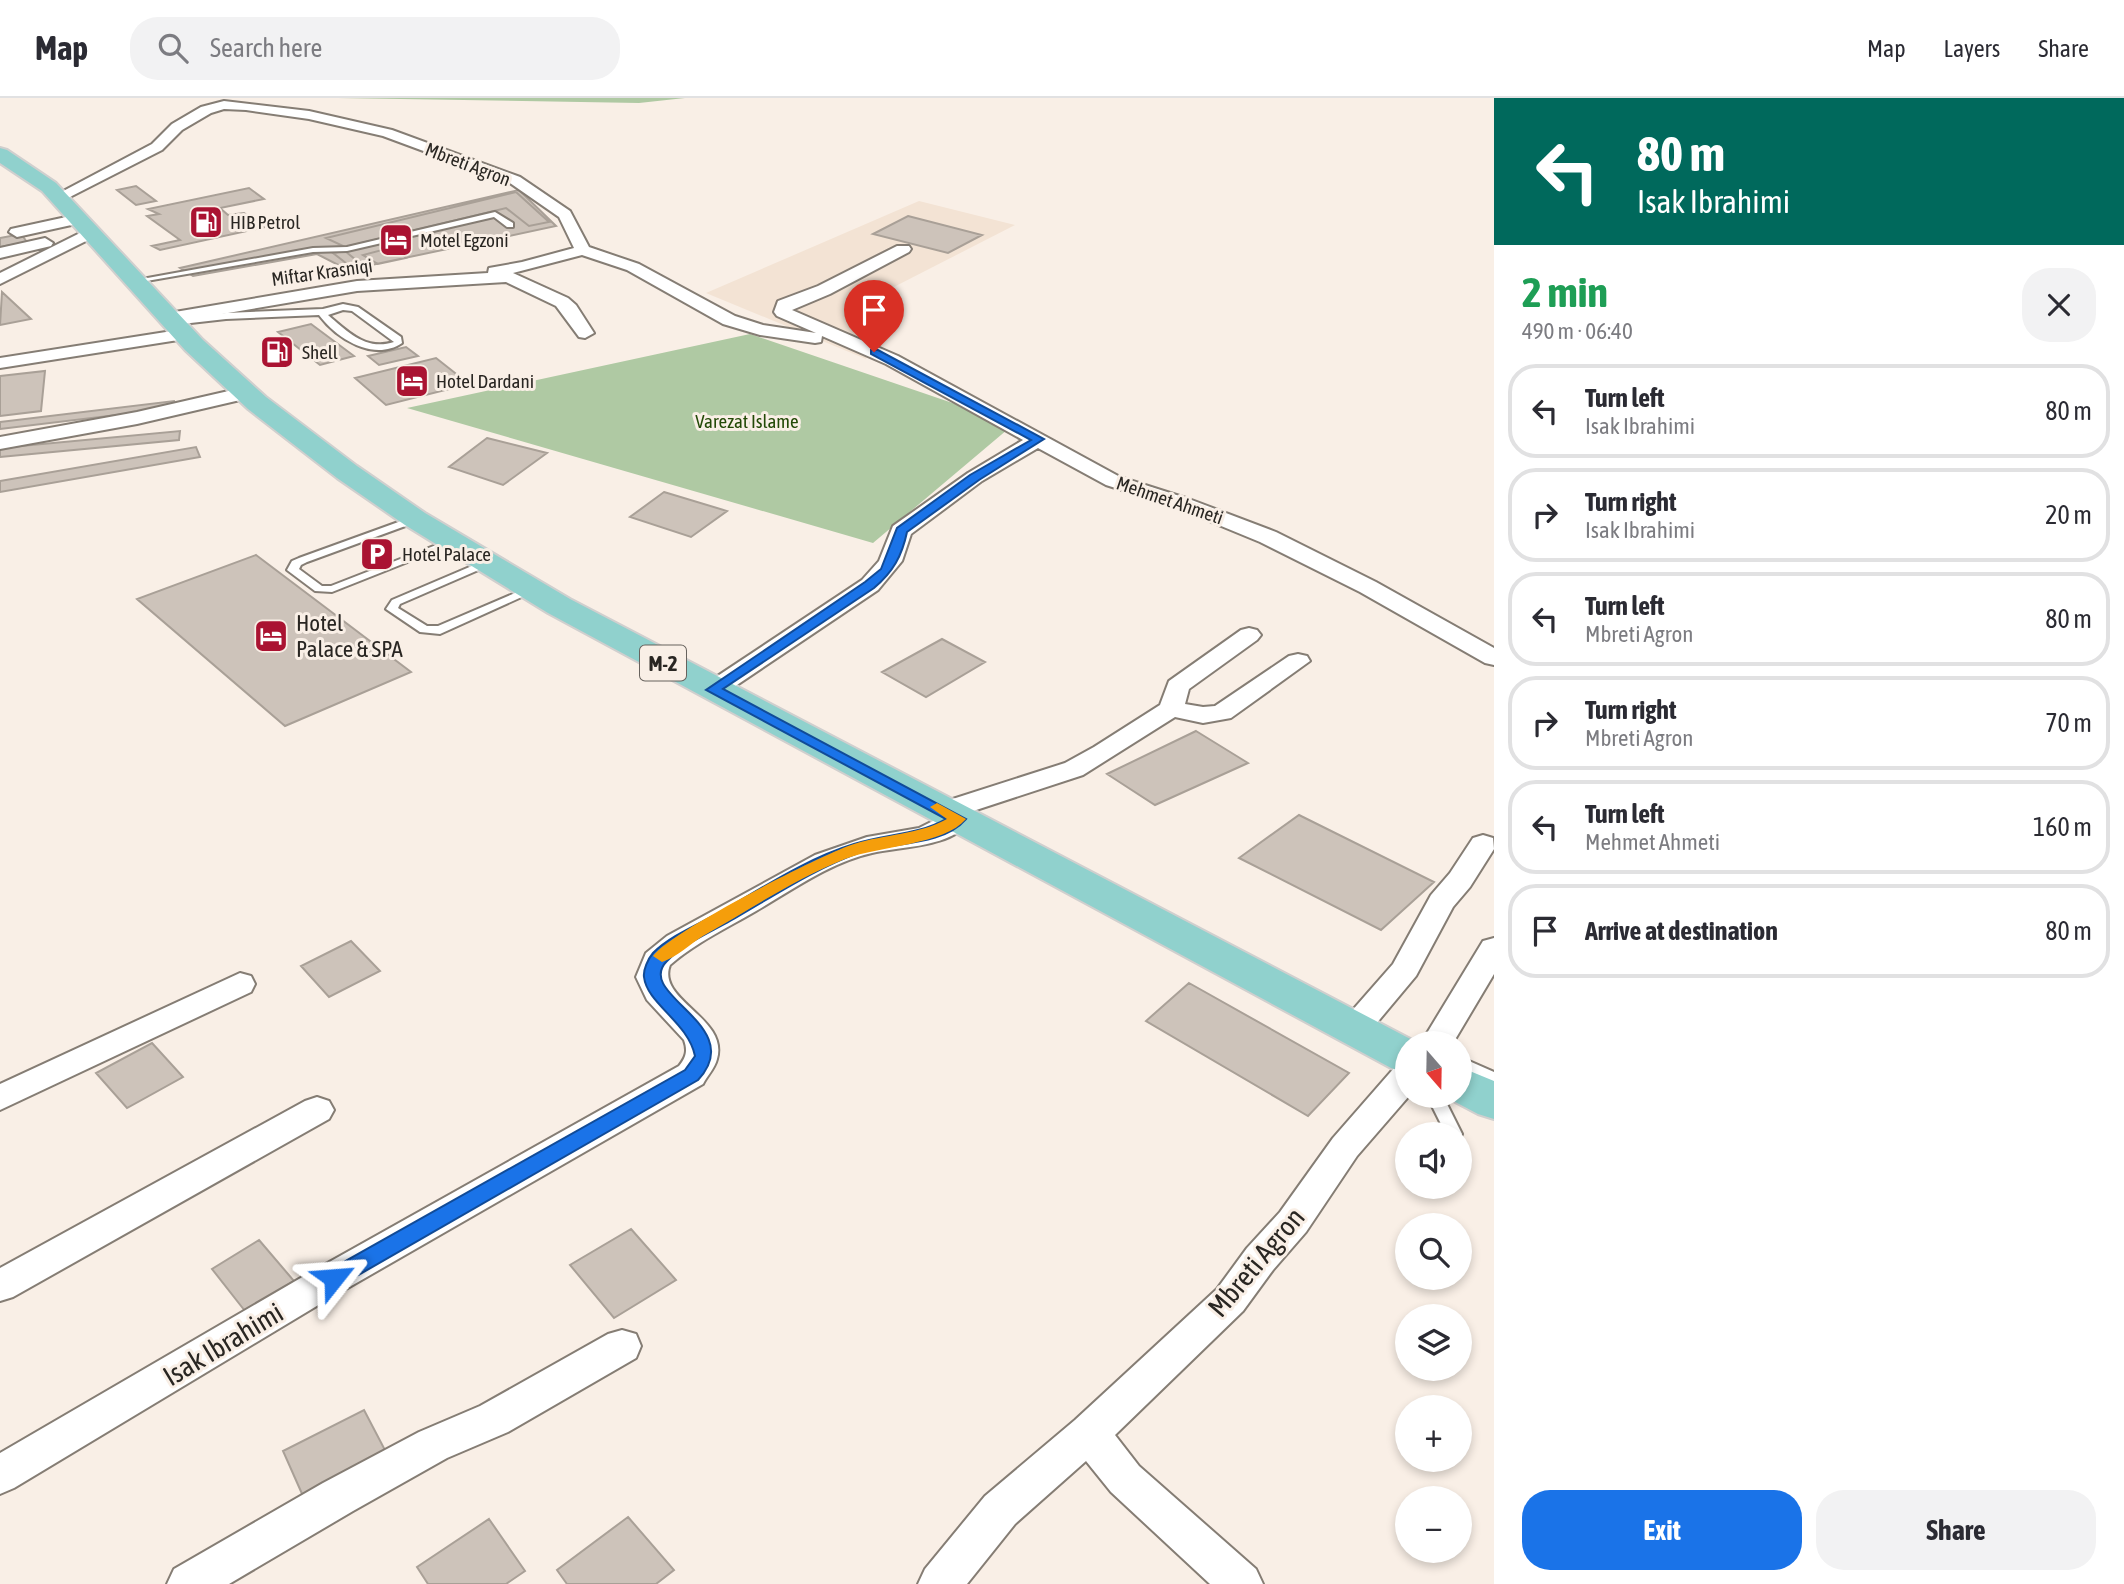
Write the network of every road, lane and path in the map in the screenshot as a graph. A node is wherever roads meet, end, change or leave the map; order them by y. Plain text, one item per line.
1 (0, 154) edge
2 (78, 221) junction
3 (510, 225) dead end
4 (0, 235) edge
5 (903, 249) dead end
6 (583, 250) junction
7 (0, 253) edge
8 (9, 268) edge
9 (0, 279) edge
10 (135, 281) junction
11 (323, 312) junction
12 (172, 322) junction
13 (585, 333) dead end
14 (857, 345) junction
15 (0, 363) edge
16 (246, 393) junction
17 (1039, 439) junction
18 (0, 443) edge
19 (415, 519) junction
20 (453, 542) junction
21 (486, 563) junction
22 (531, 590) junction
23 (1249, 635) dead end
24 (1494, 658) edge
25 (1298, 661) dead end
26 (713, 690) junction
27 (1171, 709) junction
28 (951, 815) junction
29 (1483, 844) dead end
30 (1494, 948) edge
31 (240, 984) dead end
32 (1354, 1029) junction
33 (1444, 1031) edge
34 (1395, 1051) edge
35 (1472, 1069) edge
36 (1494, 1079) edge
37 (1395, 1090) edge
38 (1472, 1090) edge
39 (0, 1098) edge
40 (1494, 1102) edge
41 (317, 1110) dead end
42 (0, 1286) edge
43 (622, 1346) dead end
44 (1089, 1433) junction
45 (0, 1475) edge
46 (189, 1584) edge
47 (940, 1584) edge
48 (1241, 1584) edge

1 - 2 main road, M-2
2 - 4 street, Mbreti Agron
2 - 6 street, Mbreti Agron
2 - 7 street
2 - 8 street
2 - 10 main road, M-2
3 - 10 lane
5 - 14 street, Mehmet Ahmeti
6 - 12 street
6 - 14 street
8 - 9 street
10 - 12 main road, M-2
11 - 11 lane
11 - 12 lane
12 - 13 street, Miftar Krasniqi
12 - 15 street
12 - 16 main road, M-2
14 - 17 street, Mehmet Ahmeti
16 - 18 street
16 - 19 main road, M-2
17 - 24 street, Mehmet Ahmeti
17 - 26 street
19 - 20 main road, M-2
19 - 20 lane
20 - 21 main road, M-2
21 - 22 main road, M-2
21 - 22 lane
22 - 26 main road, M-2
23 - 27 street
25 - 27 street
26 - 28 main road, M-2
27 - 28 street
28 - 32 main road, M-2
28 - 45 street, Isak Ibrahimi
29 - 32 street
30 - 33 street
31 - 39 street
32 - 34 main road, M-2
35 - 36 lane
37 - 44 street, Mbreti Agron
38 - 40 main road
41 - 42 street
43 - 46 street
44 - 47 street, Mbreti Agron
44 - 48 street

